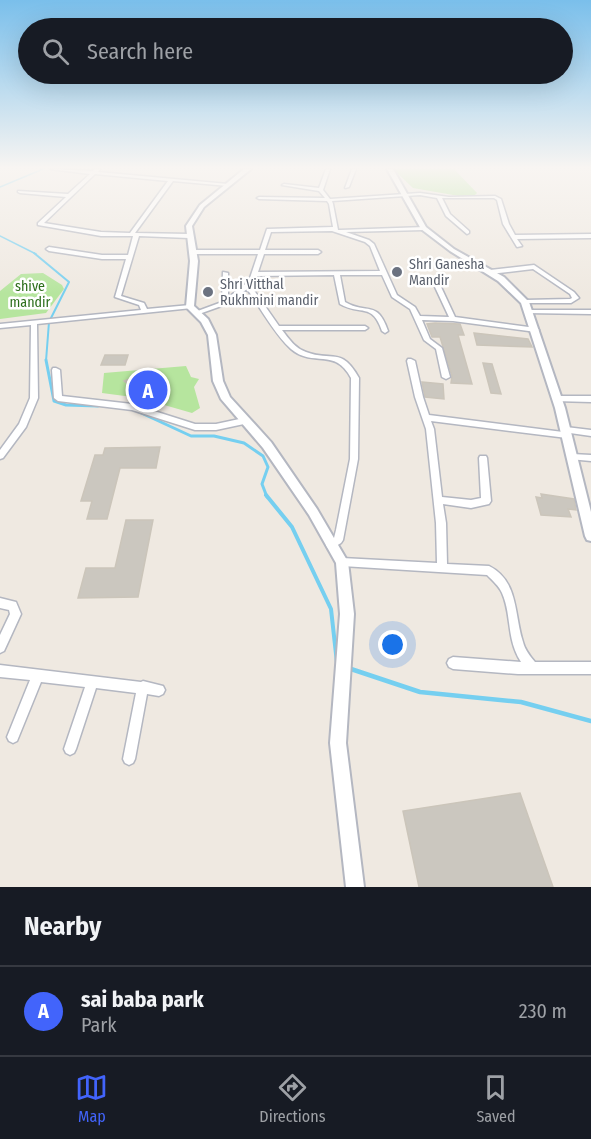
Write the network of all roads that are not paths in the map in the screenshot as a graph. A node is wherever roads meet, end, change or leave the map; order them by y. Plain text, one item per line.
1 (55, 210) edge
2 (151, 210) edge
3 (199, 210) edge
4 (332, 210) edge
5 (413, 210) edge
6 (446, 210) edge
7 (502, 210) edge
8 (423, 228) junction
9 (336, 231) junction
10 (467, 232) dead end
11 (134, 236) junction
12 (189, 236) junction
13 (591, 236) edge
14 (513, 237) junction
15 (519, 246) dead end
16 (49, 249) dead end
17 (263, 251) junction
18 (193, 252) junction
19 (318, 252) dead end
20 (130, 257) junction
21 (490, 272) junction
22 (225, 273) dead end
23 (337, 273) junction
24 (384, 273) junction
25 (257, 274) junction
26 (248, 286) junction
27 (438, 287) dead end
28 (525, 302) junction
29 (225, 303) junction
30 (193, 310) junction
31 (145, 311) junction
32 (528, 312) junction
33 (591, 312) edge
34 (419, 318) junction
35 (453, 319) junction
36 (38, 321) junction
37 (0, 326) edge
38 (364, 327) dead end
39 (279, 328) junction
40 (536, 330) junction
41 (385, 331) dead end
42 (411, 361) dead end
43 (56, 370) dead end
44 (446, 377) dead end
45 (557, 399) junction
46 (591, 399) edge
47 (427, 418) junction
48 (244, 421) junction
49 (566, 433) junction
50 (591, 433) edge
51 (0, 456) edge
52 (572, 457) junction
53 (483, 458) dead end
54 (591, 458) edge
55 (438, 500) junction
56 (587, 505) edge
57 (591, 536) edge
58 (331, 545) junction
59 (342, 562) junction
60 (442, 568) junction
61 (0, 603) edge
62 (0, 647) edge
63 (453, 663) dead end
64 (532, 668) junction
65 (591, 668) edge
66 (0, 671) edge
67 (38, 675) junction
68 (92, 682) junction
69 (143, 687) junction
70 (159, 690) dead end
71 (13, 737) dead end
72 (70, 750) dead end
73 (129, 759) dead end
74 (355, 887) edge

1 - 11 street
2 - 11 street
3 - 12 street
4 - 9 street
5 - 8 street
6 - 10 street
7 - 14 street
8 - 9 street
8 - 21 street
9 - 17 street
9 - 24 street
11 - 12 street
11 - 20 street
12 - 18 street
13 - 14 street
14 - 15 street
16 - 20 street
17 - 18 street
17 - 19 street
17 - 25 street
18 - 30 street
20 - 31 street
21 - 28 street
21 - 28 street
22 - 29 street
23 - 24 street
23 - 25 street
23 - 41 street
24 - 34 street
25 - 26 street
26 - 29 street
26 - 39 street
27 - 35 street
28 - 32 street
29 - 30 street
30 - 31 street
30 - 48 street
31 - 36 street
32 - 33 street
32 - 40 street
34 - 35 street
34 - 44 street
35 - 40 street
36 - 37 street
36 - 51 street
38 - 39 street
39 - 58 street
40 - 45 street
42 - 47 street
43 - 48 street
45 - 46 street
45 - 49 street
47 - 49 street
47 - 55 street
48 - 58 street
49 - 50 street
49 - 52 street
52 - 54 street
52 - 56 street
53 - 55 street
55 - 60 street
56 - 57 street
58 - 59 street
59 - 60 street
59 - 74 street
60 - 64 street
61 - 62 street
63 - 64 street
64 - 65 street
66 - 67 street
67 - 68 street
67 - 71 street
68 - 69 street
68 - 72 street
69 - 70 street
69 - 73 street

